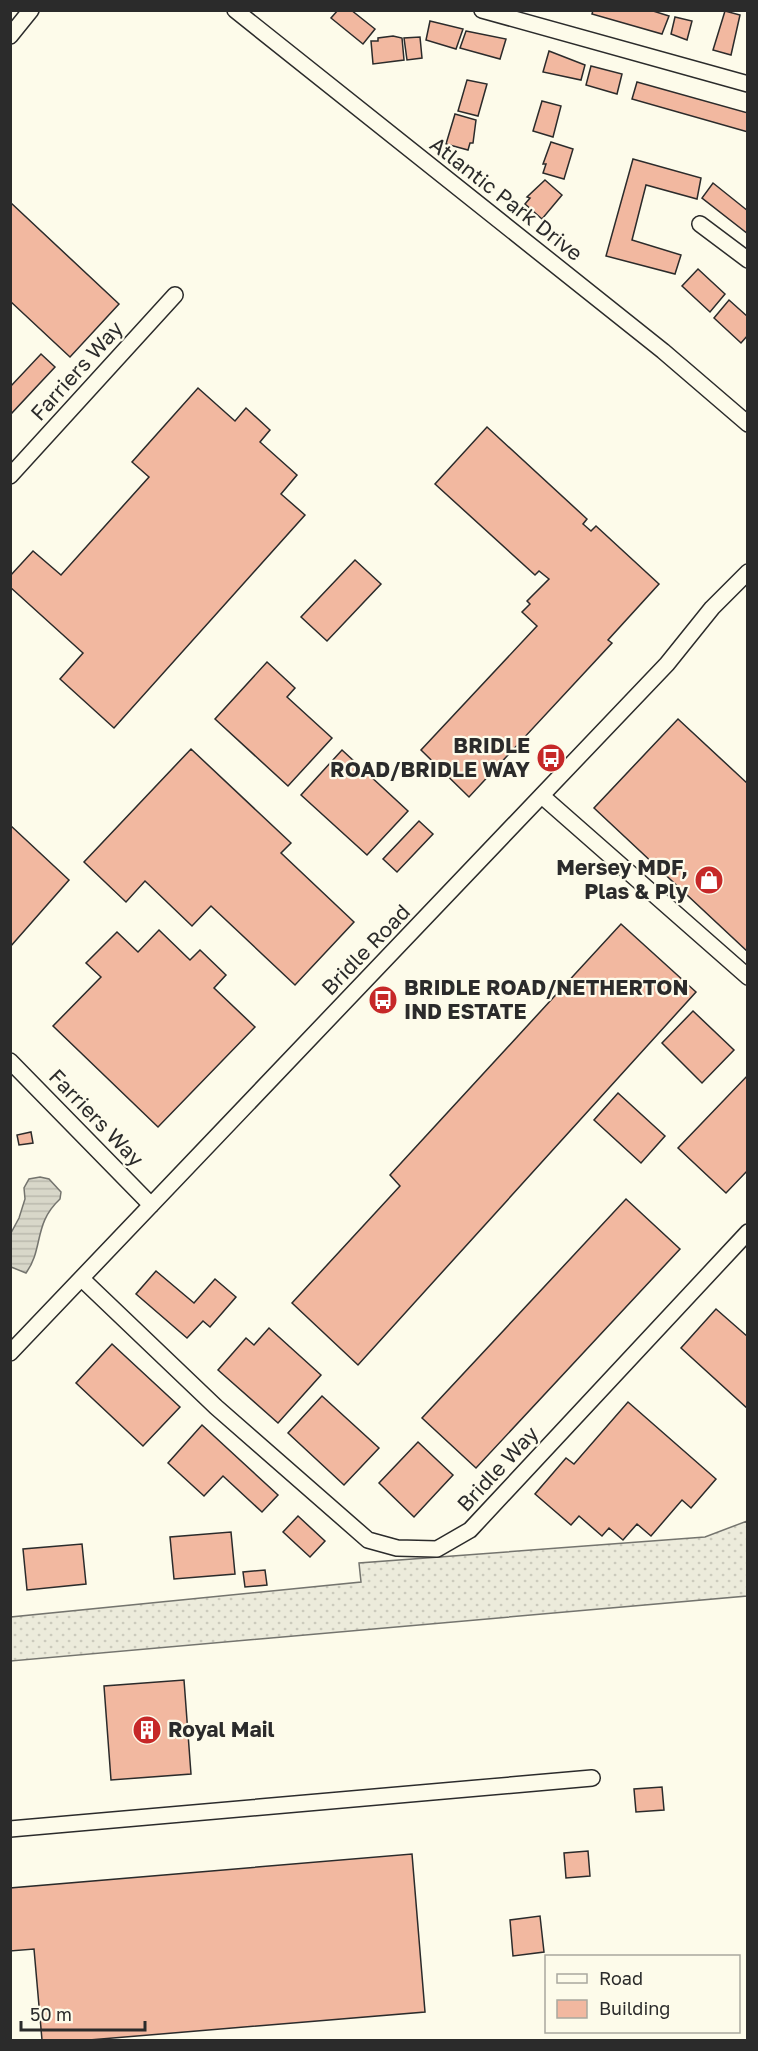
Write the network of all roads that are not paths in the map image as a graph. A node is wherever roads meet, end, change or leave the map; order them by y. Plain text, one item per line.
1 (31, 10) edge
2 (235, 10) edge
3 (482, 10) edge
4 (534, 18) edge
5 (10, 36) edge
6 (747, 83) edge
7 (700, 224) dead end
8 (747, 260) edge
9 (175, 296) dead end
10 (747, 424) edge
11 (10, 476) edge
12 (747, 572) edge
13 (543, 796) junction
14 (747, 977) edge
15 (10, 1060) edge
16 (151, 1205) junction
17 (747, 1233) edge
18 (82, 1279) junction
19 (10, 1353) edge
20 (592, 1778) dead end
21 (10, 1829) edge

1 - 5 street
2 - 10 street, Atlantic Park Drive
3 - 4 street
4 - 6 street
7 - 8 street
9 - 11 street, Farriers Way
12 - 13 street, Bridle Road
13 - 14 street
13 - 16 street, Bridle Road
15 - 16 street, Farriers Way
16 - 18 street, Bridle Road
17 - 18 street, Bridle Way
18 - 19 street, Bridle Road
20 - 21 street

